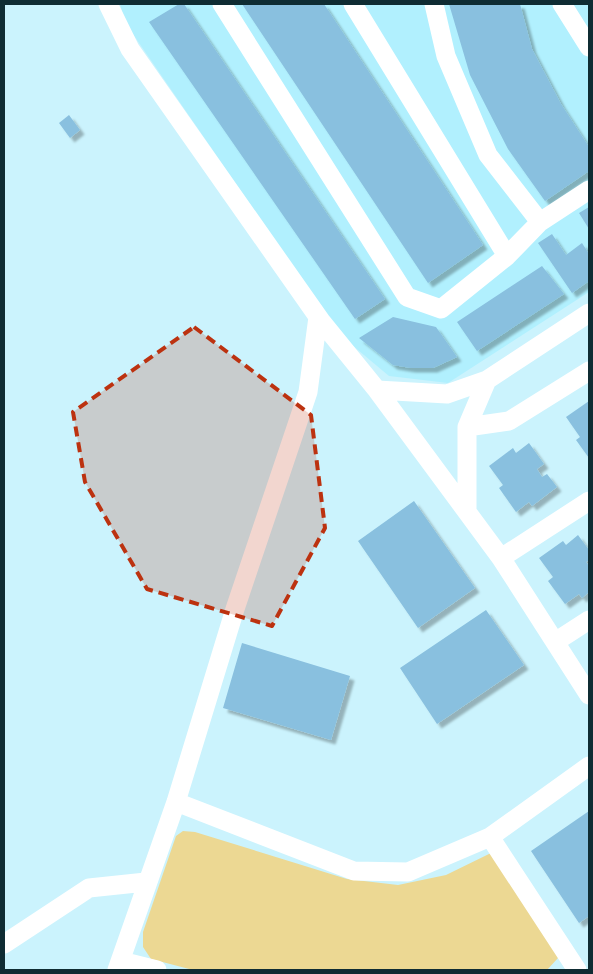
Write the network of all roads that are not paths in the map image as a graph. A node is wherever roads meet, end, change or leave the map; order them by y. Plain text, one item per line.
1 (222, 4) edge
2 (353, 4) edge
3 (434, 4) edge
4 (562, 4) edge
5 (115, 6) edge
6 (589, 47) edge
7 (589, 190) edge
8 (540, 222) junction
9 (507, 256) junction
10 (589, 313) edge
11 (318, 317) junction
12 (589, 371) edge
13 (488, 380) junction
14 (377, 390) junction
15 (467, 427) junction
16 (589, 501) edge
17 (467, 511) junction
18 (501, 558) junction
19 (589, 620) edge
20 (556, 642) junction
21 (589, 695) edge
22 (589, 766) edge
23 (176, 802) junction
24 (490, 837) junction
25 (146, 882) junction
26 (4, 944) edge
27 (119, 965) edge
28 (580, 968) edge
29 (157, 970) edge

1 - 9 street
2 - 9 street
3 - 8 street
4 - 6 street
5 - 11 street
7 - 8 street
8 - 9 street
10 - 13 street
11 - 14 street
11 - 23 street
12 - 15 street
13 - 14 street
13 - 15 street
14 - 17 street
15 - 17 street
16 - 18 street
17 - 18 street
18 - 20 street
19 - 20 street
20 - 21 street
22 - 24 street
23 - 24 street
23 - 25 street
24 - 28 street
25 - 26 street
25 - 27 street
27 - 29 street

